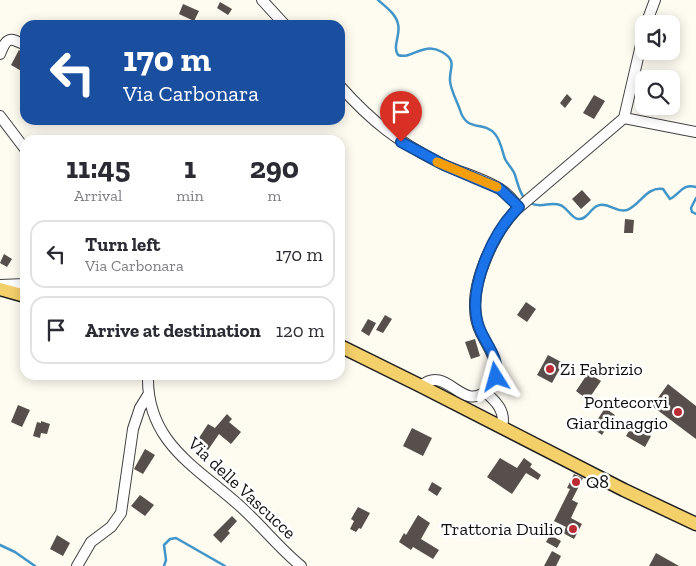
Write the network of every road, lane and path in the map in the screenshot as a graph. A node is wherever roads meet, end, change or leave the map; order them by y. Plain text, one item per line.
1 (262, 0) edge
2 (655, 0) edge
3 (649, 15) edge
4 (280, 20) edge
5 (20, 42) edge
6 (0, 54) edge
7 (637, 60) edge
8 (345, 91) edge
9 (0, 116) edge
10 (624, 118) junction
11 (696, 132) edge
12 (20, 142) edge
13 (520, 206) junction
14 (20, 285) edge
15 (0, 287) edge
16 (20, 294) edge
17 (345, 348) edge
18 (148, 380) edge
19 (421, 386) junction
20 (485, 392) junction
21 (148, 395) junction
22 (502, 428) junction
23 (696, 524) edge
24 (76, 566) edge
25 (301, 566) edge

1 - 4 street
2 - 3 street
5 - 6 street
7 - 10 street
8 - 13 street
9 - 12 street
10 - 11 street
10 - 13 street
13 - 20 street
14 - 15 street
15 - 16 main road
17 - 19 main road
18 - 21 street, Via delle Vascucce
19 - 20 street
19 - 22 main road
20 - 22 street
21 - 24 street
21 - 25 street, Via delle Vascucce
22 - 23 main road

